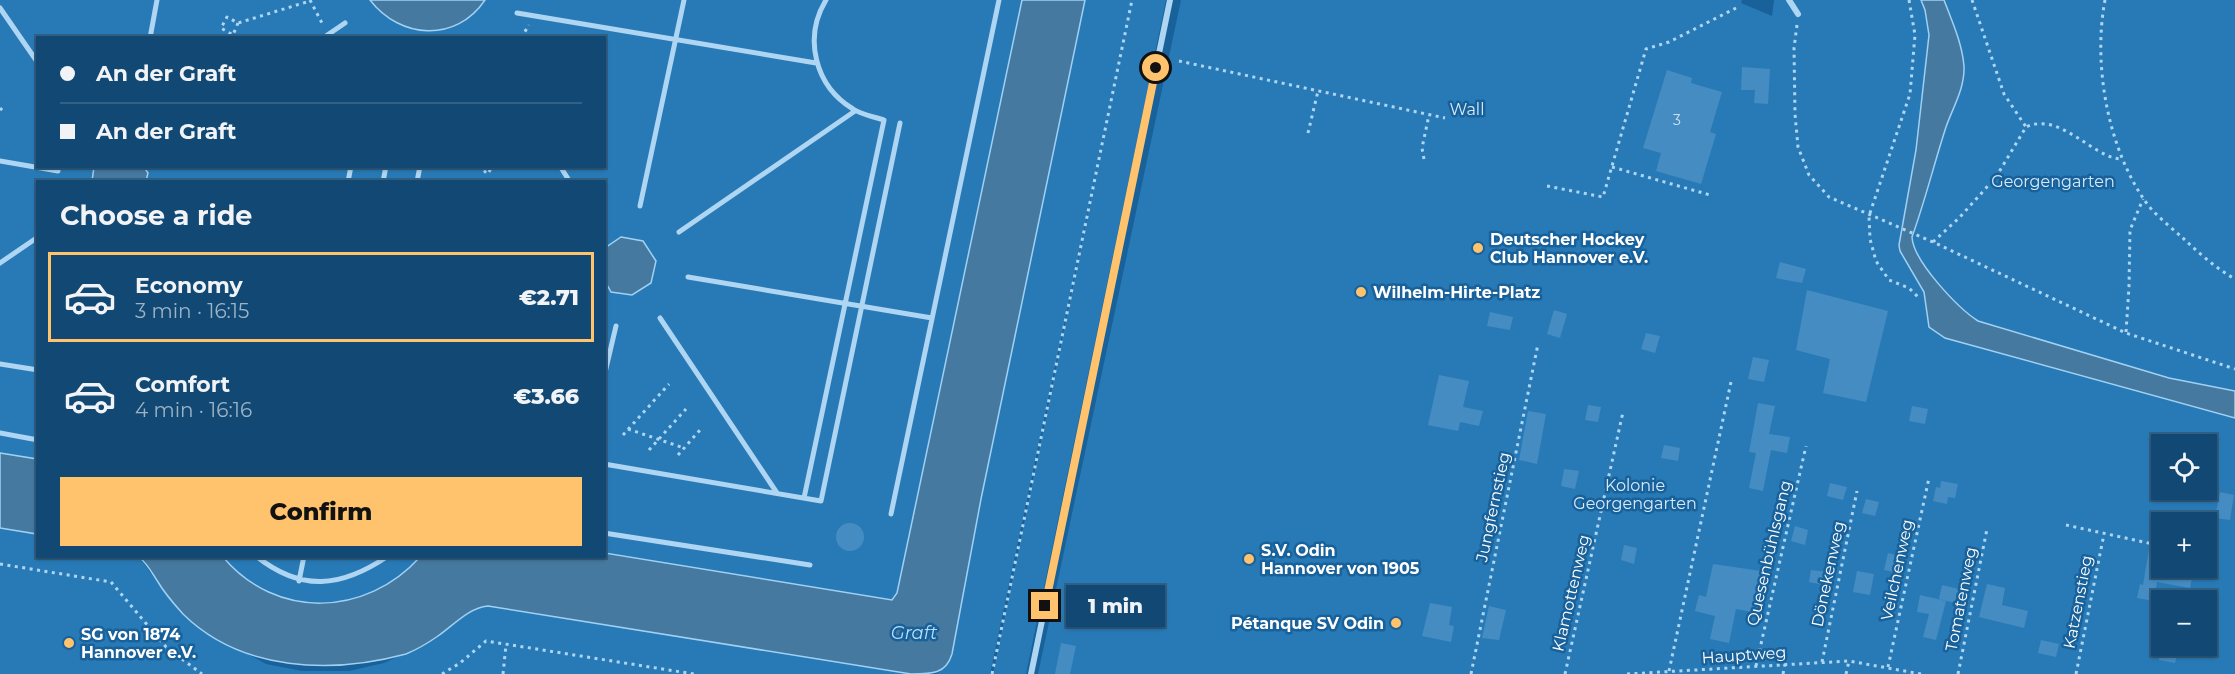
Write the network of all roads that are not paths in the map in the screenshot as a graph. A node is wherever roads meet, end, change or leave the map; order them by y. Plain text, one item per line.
1 (157, 0) edge
2 (684, 0) edge
3 (826, 0) edge
4 (999, 0) edge
5 (1170, 0) edge
6 (1789, 0) edge
7 (0, 8) edge
8 (517, 13) dead end
9 (1798, 14) road end
10 (345, 23) dead end
11 (150, 36) edge
12 (326, 36) edge
13 (676, 39) junction
14 (36, 60) edge
15 (816, 63) junction
16 (855, 111) junction
17 (900, 123) dead end
18 (0, 161) edge
19 (36, 167) edge
20 (41, 168) edge
21 (58, 171) dead end
22 (640, 206) dead end
23 (679, 232) dead end
24 (36, 238) edge
25 (0, 263) edge
26 (688, 277) dead end
27 (845, 303) junction
28 (862, 306) junction
29 (660, 318) dead end
30 (932, 318) junction
31 (616, 326) dead end
32 (0, 364) edge
33 (606, 368) edge
34 (36, 370) edge
35 (0, 434) edge
36 (36, 440) edge
37 (606, 464) edge
38 (777, 494) junction
39 (804, 498) junction
40 (891, 514) dead end
41 (606, 533) edge
42 (258, 558) edge
43 (304, 558) edge
44 (385, 558) edge
45 (810, 565) dead end
46 (299, 581) junction
47 (1031, 674) edge

1 - 11 street
2 - 13 street
3 - 15 street
4 - 30 street
5 - 47 street
6 - 9 street
7 - 14 street
8 - 13 street
10 - 12 street
13 - 15 street
13 - 22 street
15 - 16 street
16 - 23 street
16 - 27 street
17 - 28 street
18 - 19 street
20 - 21 street
24 - 25 street
26 - 27 street
27 - 28 street
27 - 39 street
28 - 30 street
28 - 39 street
29 - 38 street
30 - 40 street
31 - 33 street
32 - 34 street
35 - 36 street
37 - 38 street
38 - 39 street
41 - 45 street
42 - 46 street
43 - 46 street
44 - 46 street

